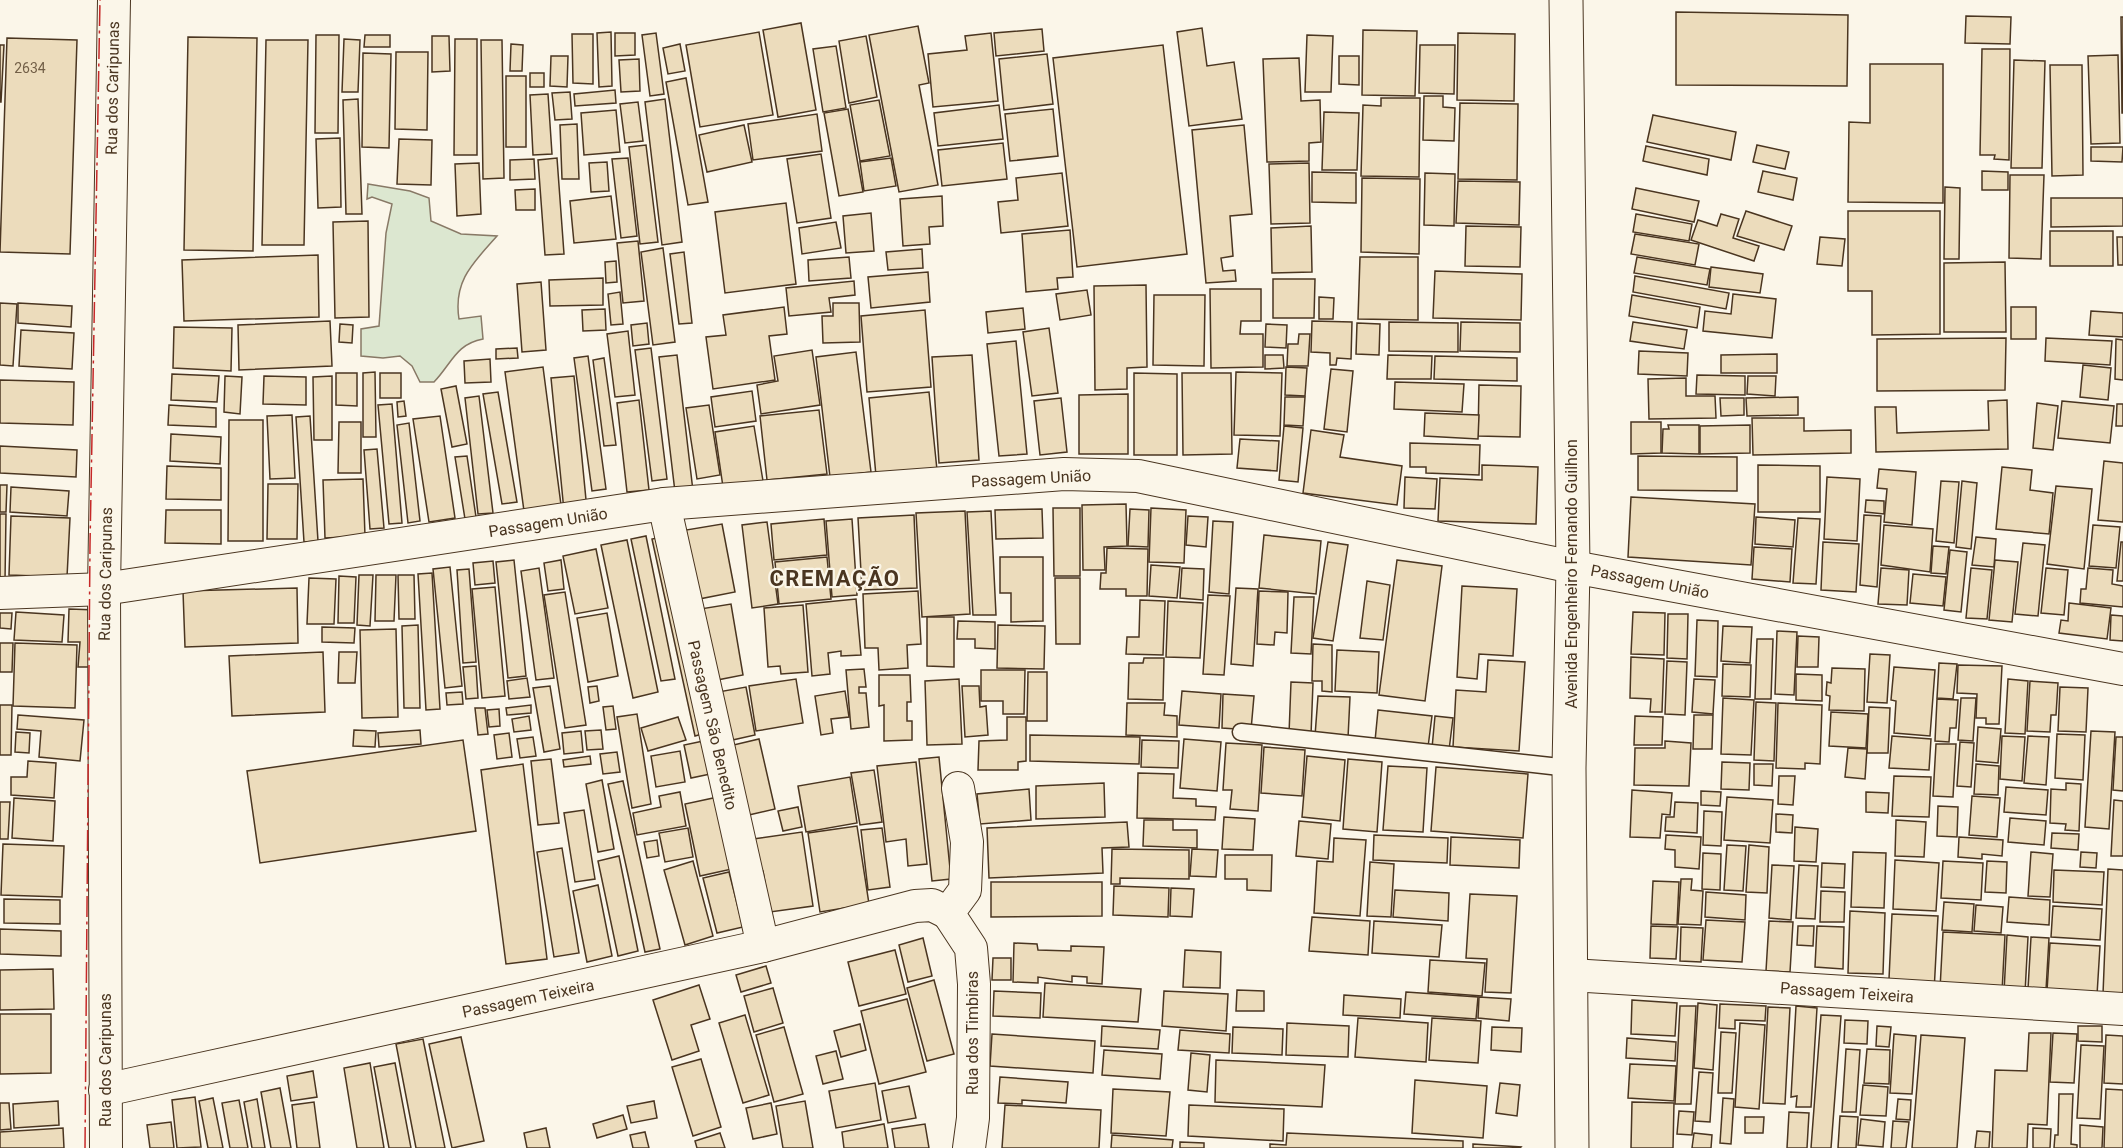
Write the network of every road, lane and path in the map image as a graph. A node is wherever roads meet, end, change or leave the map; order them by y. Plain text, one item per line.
1 (114, 0) edge
2 (1566, 0) edge
3 (664, 504) junction
4 (1573, 567) junction
5 (104, 589) junction
6 (0, 594) edge
7 (2123, 669) edge
8 (1241, 732) dead end
9 (1569, 768) junction
10 (958, 788) dead end
11 (948, 913) junction
12 (763, 946) junction
13 (1570, 975) junction
14 (2123, 1009) edge
15 (105, 1090) junction
16 (106, 1148) edge
17 (969, 1148) edge
18 (1572, 1148) edge

1 - 5 street, Rua dos Caripunas
2 - 4 main road, Avenida Engenheiro Fernando Guilhon
3 - 4 street, Passagem União
3 - 5 street, Passagem União
3 - 12 street, Passagem São Benedito
4 - 7 street, Passagem União
4 - 9 main road, Avenida Engenheiro Fernando Guilhon
5 - 6 street, Passagem União
5 - 15 street, Rua dos Caripunas
8 - 9 lane
9 - 13 main road, Avenida Engenheiro Fernando Guilhon
10 - 11 street
11 - 12 street, Passagem Teixeira
11 - 17 street, Rua dos Timbiras
12 - 15 street, Passagem Teixeira
13 - 14 street, Passagem Teixeira
13 - 18 main road, Avenida Engenheiro Fernando Guilhon
15 - 16 street, Rua dos Caripunas

